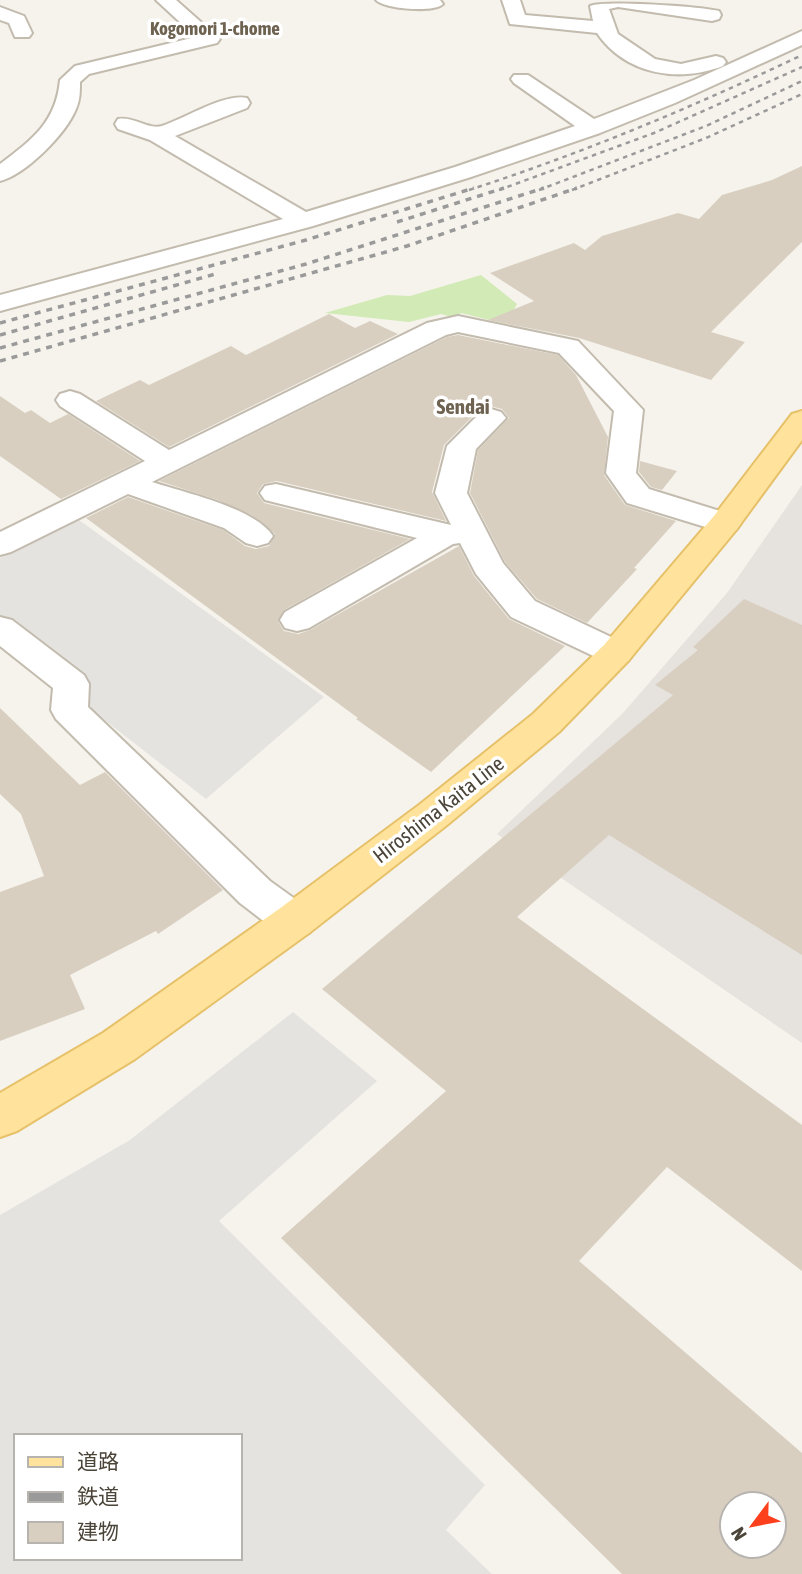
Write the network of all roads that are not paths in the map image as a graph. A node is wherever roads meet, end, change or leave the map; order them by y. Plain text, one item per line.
1 (165, 0) edge
2 (385, 0) edge
3 (511, 0) edge
4 (434, 4) dead end
5 (0, 13) edge
6 (712, 16) dead end
7 (802, 19) edge
8 (604, 29) junction
9 (23, 33) dead end
10 (802, 37) edge
11 (521, 79) dead end
12 (239, 103) dead end
13 (126, 124) dead end
14 (592, 128) junction
15 (158, 135) junction
16 (0, 174) edge
17 (304, 221) junction
18 (0, 303) edge
19 (70, 400) dead end
20 (491, 418) dead end
21 (802, 420) edge
22 (167, 463) junction
23 (126, 483) junction
24 (276, 493) dead end
25 (725, 523) junction
26 (458, 534) junction
27 (257, 536) dead end
28 (0, 545) edge
29 (298, 620) dead end
30 (0, 628) edge
31 (616, 653) junction
32 (294, 921) junction
33 (0, 1117) edge

1 - 16 street
2 - 4 street
3 - 8 street
5 - 9 street
6 - 8 street
7 - 8 street
10 - 14 street
11 - 14 street
12 - 15 street
13 - 15 street
14 - 17 street
15 - 17 street
17 - 18 street
19 - 22 street
20 - 26 street
21 - 25 main road, Hiroshima Kaita Line
22 - 23 street
22 - 25 street
23 - 27 street
23 - 28 street
24 - 26 street
25 - 31 main road, Hiroshima Kaita Line
26 - 29 street
26 - 31 street
30 - 32 street
31 - 32 main road, Hiroshima Kaita Line
32 - 33 main road, Hiroshima Kaita Line

